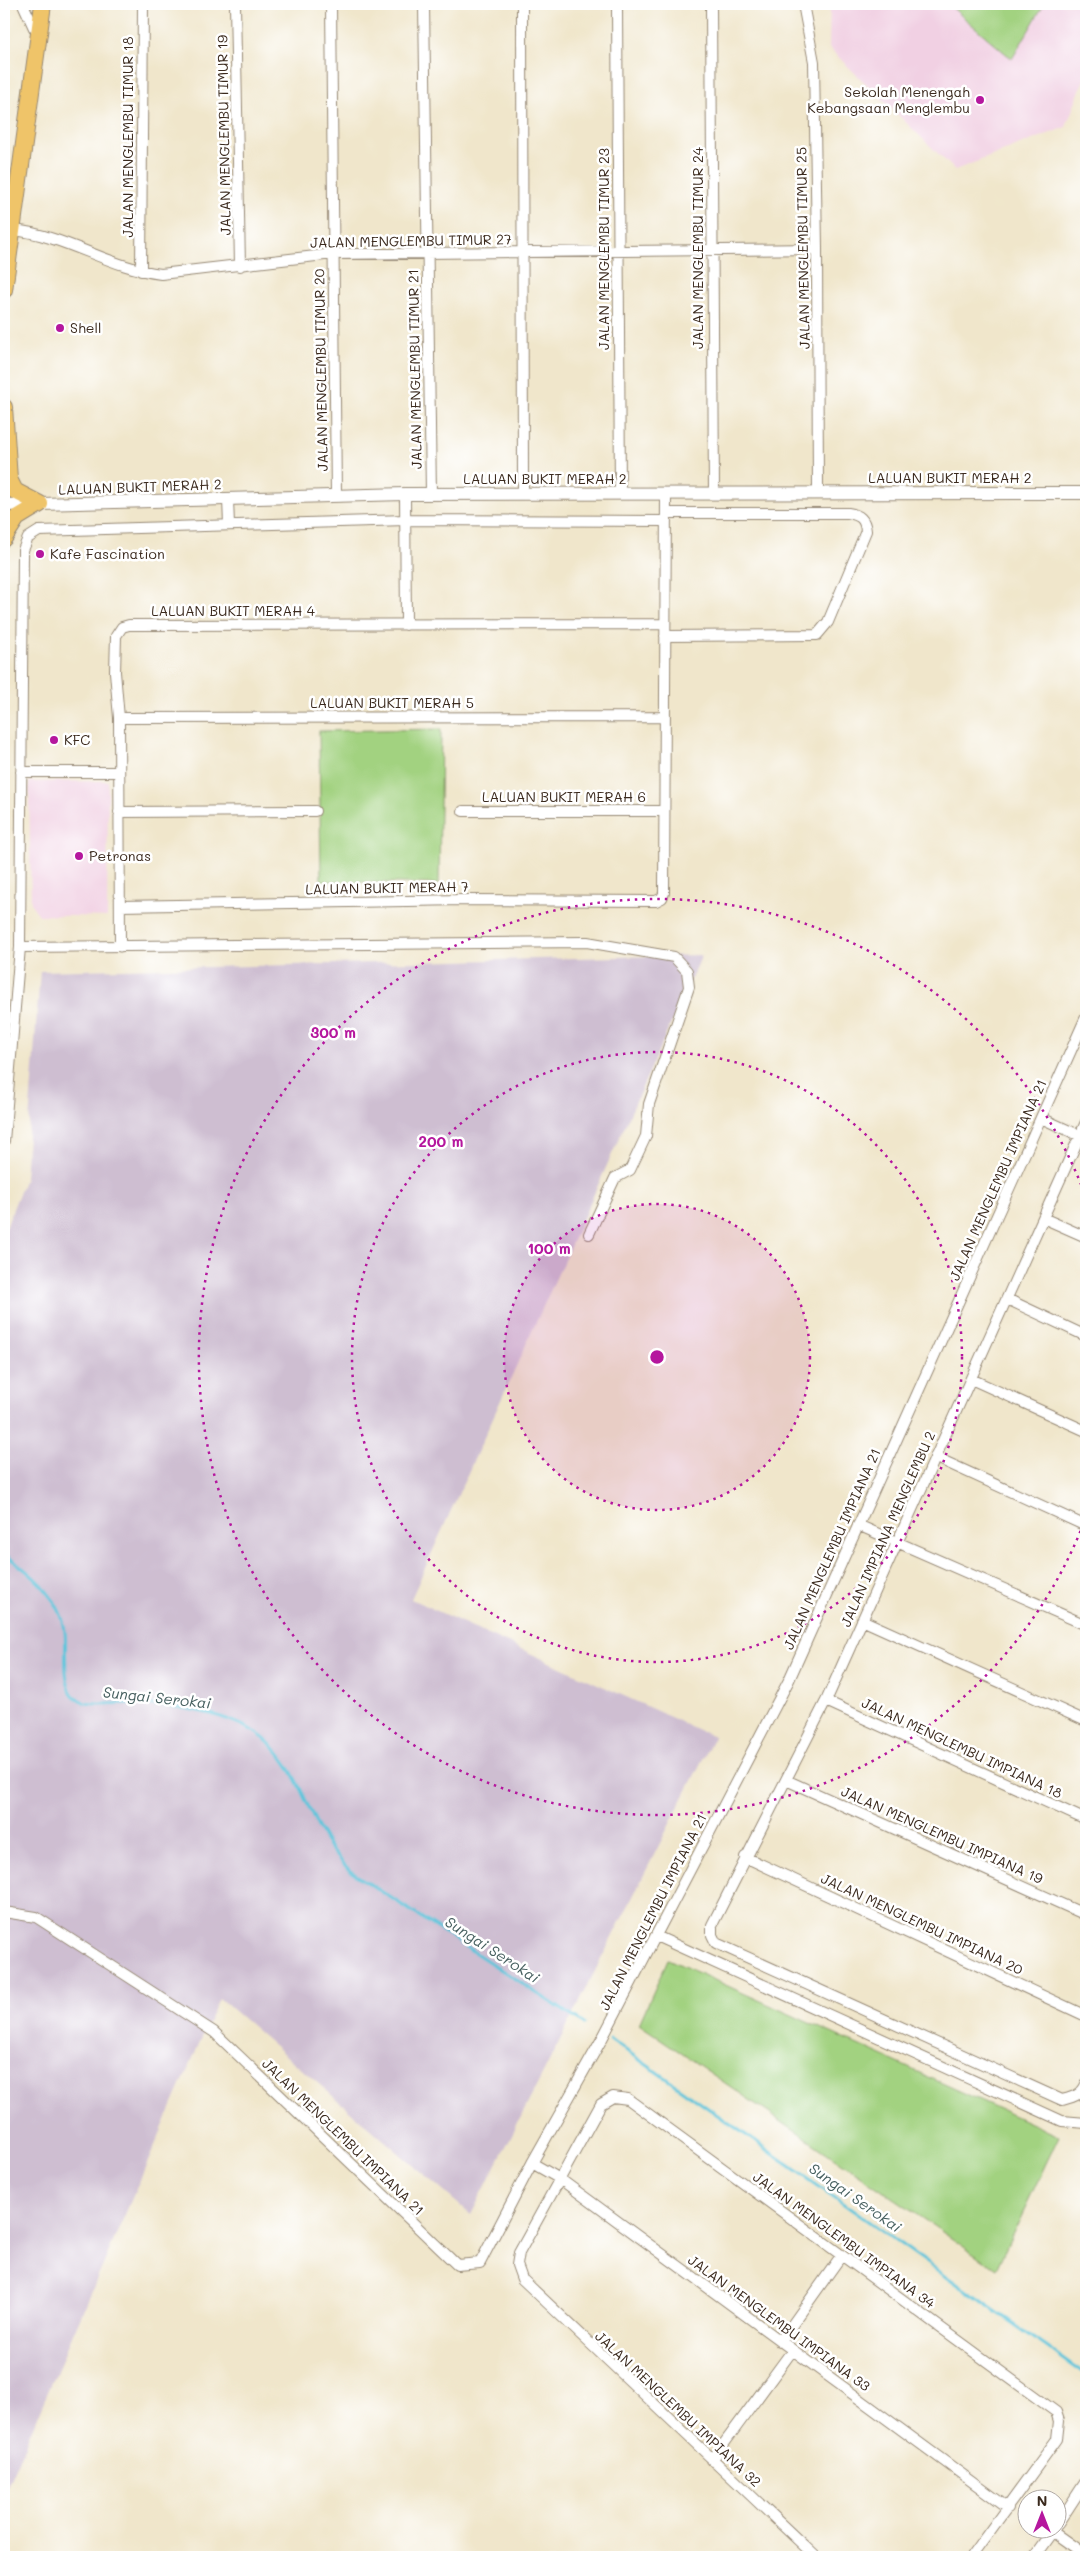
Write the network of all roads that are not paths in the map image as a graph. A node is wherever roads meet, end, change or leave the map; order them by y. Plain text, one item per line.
1 (23, 4) edge
2 (39, 4) edge
3 (43, 4) edge
4 (143, 4) edge
5 (235, 4) edge
6 (331, 4) edge
7 (424, 4) edge
8 (522, 4) edge
9 (617, 4) edge
10 (711, 4) edge
11 (803, 4) edge
12 (34, 28) junction
13 (9, 231) edge
14 (712, 249) junction
15 (817, 249) junction
16 (523, 252) junction
17 (617, 252) junction
18 (333, 254) junction
19 (428, 254) junction
20 (240, 266) junction
21 (141, 271) junction
22 (4, 290) edge
23 (4, 407) edge
24 (666, 493) junction
25 (714, 493) junction
26 (818, 493) junction
27 (1086, 493) edge
28 (406, 494) junction
29 (431, 494) junction
30 (523, 494) junction
31 (620, 494) junction
32 (336, 496) junction
33 (228, 499) junction
34 (40, 504) junction
35 (4, 505) edge
36 (666, 517) junction
37 (406, 520) junction
38 (230, 525) junction
39 (4, 538) edge
40 (666, 624) junction
41 (406, 625) junction
42 (666, 636) junction
43 (665, 717) junction
44 (119, 718) junction
45 (21, 772) junction
46 (118, 772) junction
47 (315, 811) dead end
48 (463, 811) dead end
49 (664, 811) junction
50 (119, 812) junction
51 (120, 906) junction
52 (20, 947) junction
53 (120, 947) junction
54 (1086, 1017) edge
55 (1041, 1118) junction
56 (1086, 1122) edge
57 (1083, 1137) edge
58 (4, 1140) edge
59 (1043, 1218) junction
60 (589, 1234) dead end
61 (1086, 1237) edge
62 (1007, 1299) junction
63 (1086, 1336) edge
64 (970, 1379) junction
65 (1086, 1431) edge
66 (935, 1457) junction
67 (858, 1525) junction
68 (1086, 1526) edge
69 (897, 1542) junction
70 (862, 1620) junction
71 (1086, 1625) edge
72 (826, 1701) junction
73 (1086, 1720) edge
74 (786, 1780) junction
75 (1086, 1820) edge
76 (745, 1857) junction
77 (4, 1912) edge
78 (1086, 1916) edge
79 (656, 1936) junction
80 (1086, 2016) edge
81 (1086, 2084) edge
82 (1086, 2123) edge
83 (532, 2163) junction
84 (560, 2179) junction
85 (841, 2256) junction
86 (780, 2342) junction
87 (792, 2351) junction
88 (712, 2460) junction
89 (1086, 2481) edge
90 (1008, 2508) junction
91 (1068, 2508) edge
92 (1048, 2538) edge
93 (1065, 2538) edge
94 (816, 2557) edge
95 (972, 2557) edge
96 (1034, 2557) edge
97 (1081, 2557) edge

1 - 12 street
2 - 12 main road
3 - 13 main road
4 - 21 street, JALAN MENGLEMBU TIMUR 18
5 - 20 street, JALAN MENGLEMBU TIMUR 19
6 - 18 street, JALAN MENGLEMBU TIMUR 20
7 - 19 street, JALAN MENGLEMBU TIMUR 21
8 - 16 street
9 - 17 street, JALAN MENGLEMBU TIMUR 23
10 - 14 street, JALAN MENGLEMBU TIMUR 24
11 - 15 street, JALAN MENGLEMBU TIMUR 25
12 - 13 main road
13 - 21 street, JALAN MENGLEMBU TIMUR 27
13 - 22 main road
14 - 15 street, JALAN MENGLEMBU TIMUR 27
14 - 17 street, JALAN MENGLEMBU TIMUR 27
14 - 25 street, JALAN MENGLEMBU TIMUR 24
15 - 26 street, JALAN MENGLEMBU TIMUR 25
16 - 17 street, JALAN MENGLEMBU TIMUR 27
16 - 19 street, JALAN MENGLEMBU TIMUR 27
16 - 30 street
17 - 31 street, JALAN MENGLEMBU TIMUR 23
18 - 19 street, JALAN MENGLEMBU TIMUR 27
18 - 20 street, JALAN MENGLEMBU TIMUR 27
18 - 32 street, JALAN MENGLEMBU TIMUR 20
19 - 29 street, JALAN MENGLEMBU TIMUR 21
20 - 21 street, JALAN MENGLEMBU TIMUR 27
23 - 34 main road
24 - 25 street, LALUAN BUKIT MERAH 2
24 - 31 street, LALUAN BUKIT MERAH 2
24 - 36 street
25 - 26 street, LALUAN BUKIT MERAH 2
26 - 27 street, LALUAN BUKIT MERAH 2
28 - 29 street, LALUAN BUKIT MERAH 2
28 - 32 street, LALUAN BUKIT MERAH 2
28 - 37 street
29 - 30 street, LALUAN BUKIT MERAH 2
30 - 31 street, LALUAN BUKIT MERAH 2
32 - 33 street, LALUAN BUKIT MERAH 2
33 - 34 street, LALUAN BUKIT MERAH 2
33 - 38 street
34 - 35 street, LALUAN BUKIT MERAH 2
34 - 39 main road
36 - 37 street
36 - 40 street
36 - 42 street
37 - 38 street
37 - 41 street
38 - 45 street
40 - 41 street, LALUAN BUKIT MERAH 4
40 - 42 street
41 - 44 street, LALUAN BUKIT MERAH 4
42 - 43 street
43 - 44 street, LALUAN BUKIT MERAH 5
43 - 49 street
44 - 46 street, LALUAN BUKIT MERAH 4
45 - 46 street
45 - 52 street
46 - 50 street, LALUAN BUKIT MERAH 4
47 - 50 street
48 - 49 street, LALUAN BUKIT MERAH 6
49 - 51 street, LALUAN BUKIT MERAH 7
50 - 51 street, LALUAN BUKIT MERAH 4
51 - 53 street, LALUAN BUKIT MERAH 4
52 - 53 street
52 - 58 street
53 - 60 street
54 - 55 street, JALAN MENGLEMBU IMPIANA 21
55 - 57 street
55 - 67 street, JALAN MENGLEMBU IMPIANA 21
56 - 57 street, JALAN IMPIANA MENGLEMBU 2
57 - 59 street, JALAN IMPIANA MENGLEMBU 2
59 - 61 street
59 - 62 street, JALAN IMPIANA MENGLEMBU 2
62 - 63 street
62 - 64 street, JALAN IMPIANA MENGLEMBU 2
64 - 65 street
64 - 66 street, JALAN IMPIANA MENGLEMBU 2
66 - 68 street
66 - 69 street, JALAN IMPIANA MENGLEMBU 2
67 - 69 street
67 - 79 street, JALAN MENGLEMBU IMPIANA 21
69 - 70 street, JALAN IMPIANA MENGLEMBU 2
69 - 71 street
70 - 72 street, JALAN IMPIANA MENGLEMBU 2
70 - 73 street
72 - 74 street, JALAN IMPIANA MENGLEMBU 2
72 - 75 street, JALAN MENGLEMBU IMPIANA 18
74 - 76 street, JALAN IMPIANA MENGLEMBU 2
74 - 78 street, JALAN MENGLEMBU IMPIANA 19
76 - 80 street, JALAN MENGLEMBU IMPIANA 20
76 - 81 street, JALAN IMPIANA MENGLEMBU 2
77 - 83 street, JALAN MENGLEMBU IMPIANA 21
79 - 82 street
79 - 83 street, JALAN MENGLEMBU IMPIANA 21
83 - 84 street, JALAN MENGLEMBU IMPIANA 33
84 - 85 street, JALAN MENGLEMBU IMPIANA 34
84 - 86 street, JALAN MENGLEMBU IMPIANA 33
84 - 88 street, JALAN MENGLEMBU IMPIANA 32
85 - 86 street
85 - 90 street, JALAN MENGLEMBU IMPIANA 34
86 - 87 street, JALAN MENGLEMBU IMPIANA 33
87 - 88 street
87 - 90 street, JALAN MENGLEMBU IMPIANA 33
88 - 94 street, JALAN MENGLEMBU IMPIANA 32
89 - 91 street
90 - 95 street, JALAN MENGLEMBU IMPIANA 34
92 - 96 street
93 - 97 street

